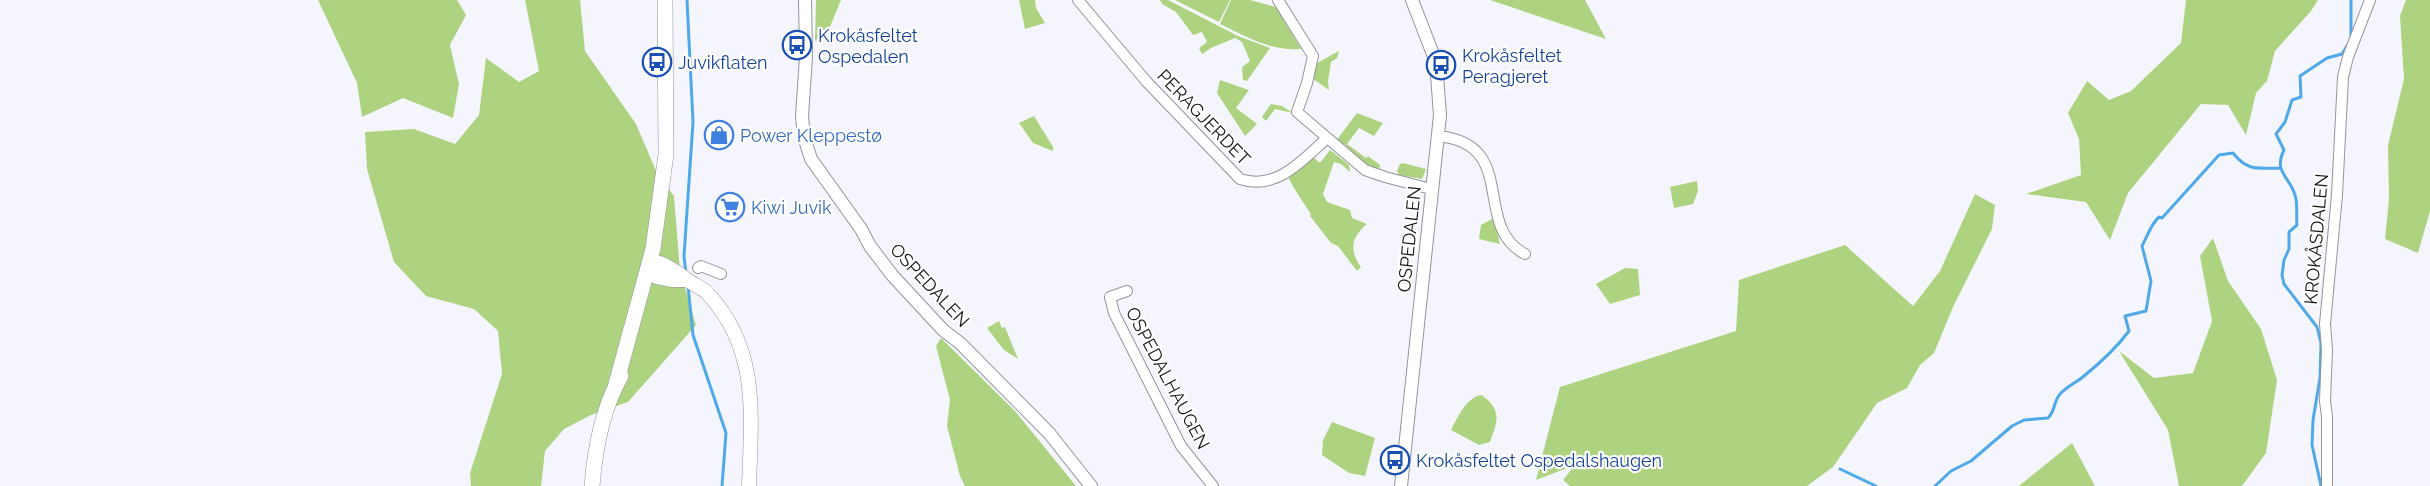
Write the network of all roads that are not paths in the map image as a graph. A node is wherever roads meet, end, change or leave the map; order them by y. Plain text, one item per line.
1 (665, 0) edge
2 (1078, 0) edge
3 (1278, 0) edge
4 (1412, 0) edge
5 (2370, 0) edge
6 (805, 3) edge
7 (1438, 136) junction
8 (1326, 139) junction
9 (1431, 189) junction
10 (1526, 254) dead end
11 (698, 268) dead end
12 (654, 269) junction
13 (721, 274) dead end
14 (1127, 291) dead end
15 (592, 486) edge
16 (749, 486) edge
17 (1091, 486) edge
18 (1213, 486) edge
19 (1401, 486) edge
20 (2327, 486) edge

1 - 12 main road
2 - 8 street, PERAGJERDET
3 - 8 street
4 - 7 street, OSPEDALEN
5 - 20 street, KROKÅSDALEN
6 - 17 street, OSPEDALEN
7 - 9 street, OSPEDALEN
7 - 10 street
8 - 9 street
9 - 19 street, OSPEDALEN
11 - 13 street
12 - 15 main road
12 - 16 main road
14 - 18 street, OSPEDALHAUGEN

